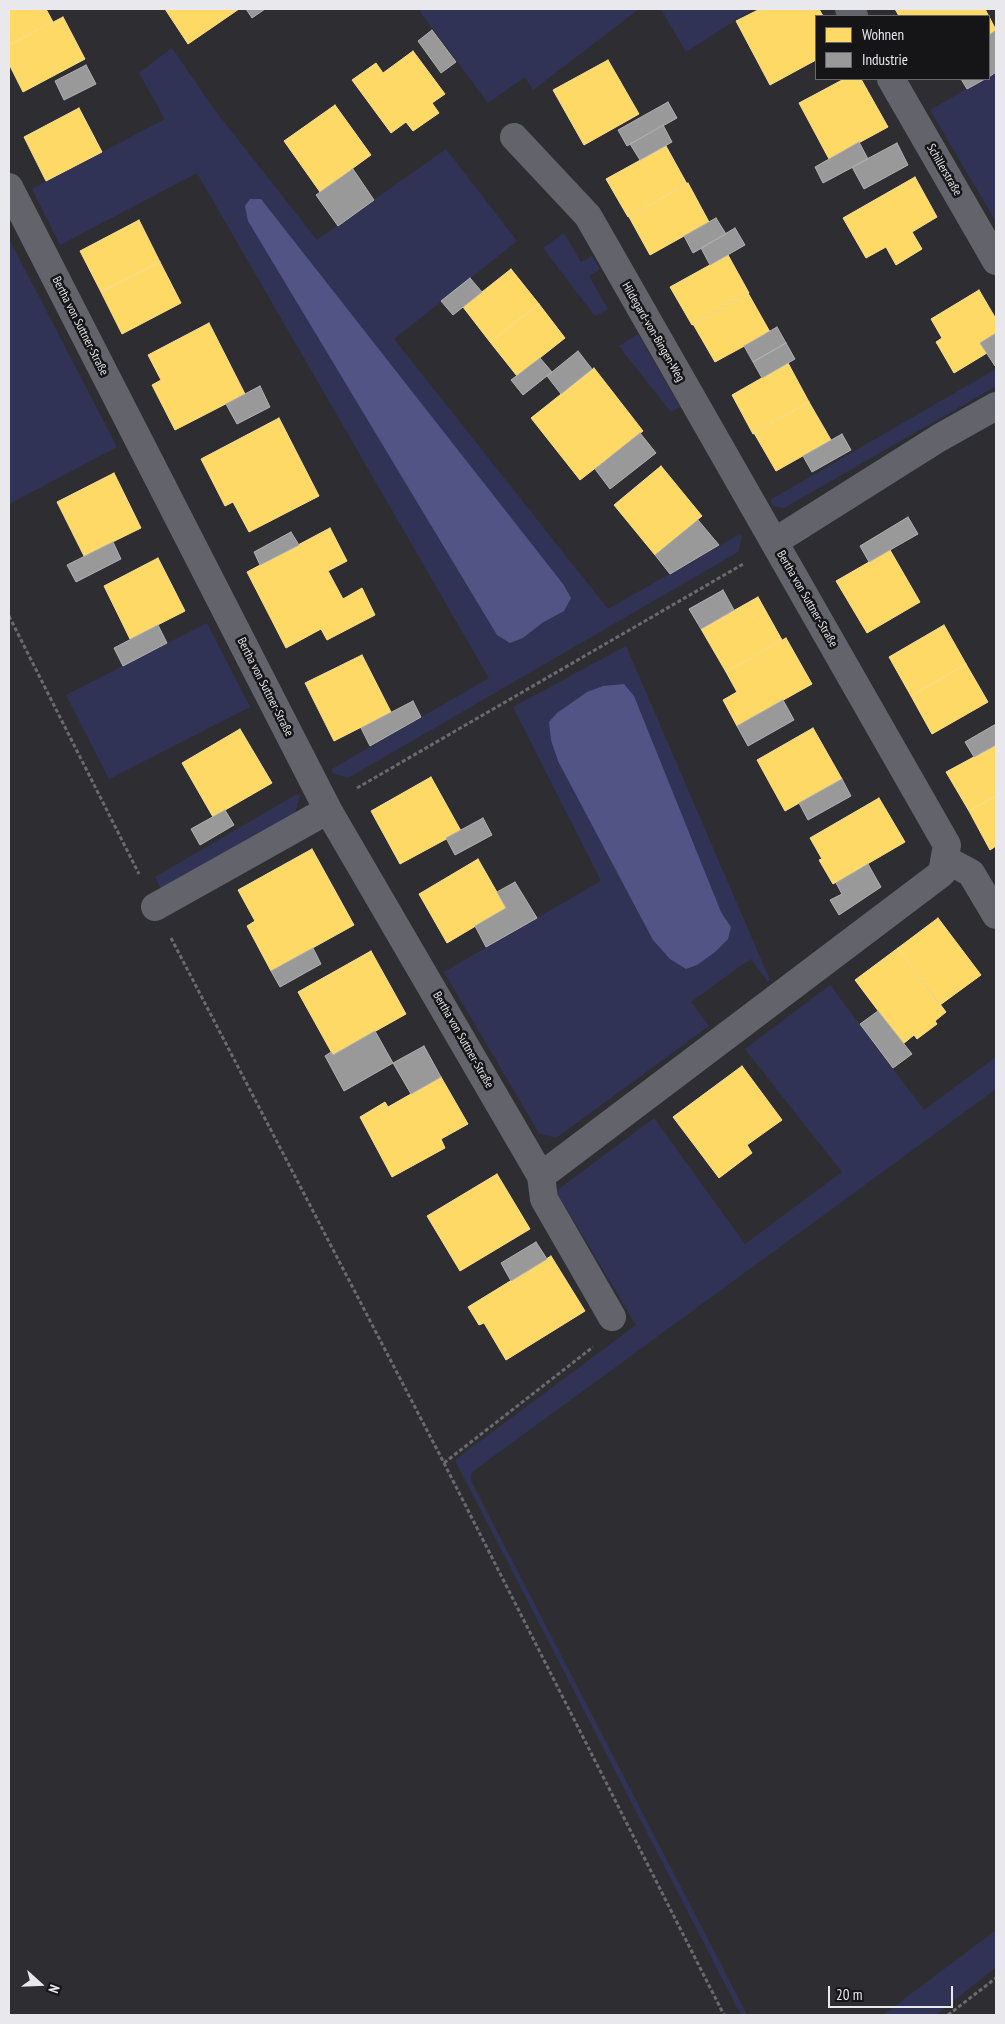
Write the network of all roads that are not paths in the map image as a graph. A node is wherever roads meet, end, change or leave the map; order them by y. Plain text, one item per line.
1 (892, 80) edge
2 (514, 137) dead end
3 (9, 187) edge
4 (996, 261) edge
5 (996, 406) edge
6 (774, 542) junction
7 (328, 810) junction
8 (945, 859) junction
9 (156, 907) road end
10 (996, 915) edge
11 (541, 1176) junction
12 (612, 1317) road end

1 - 4 street, Schillerstraße
2 - 6 street, Hildegard-von-Bingen-Weg
3 - 7 street, Bertha von Suttner-Straße
5 - 6 street, Bertha von Suttner-Straße
6 - 8 street, Bertha von Suttner-Straße
7 - 9 street
7 - 11 street, Bertha von Suttner-Straße
8 - 10 street
8 - 11 street
11 - 12 street, Bertha von Suttner-Straße

